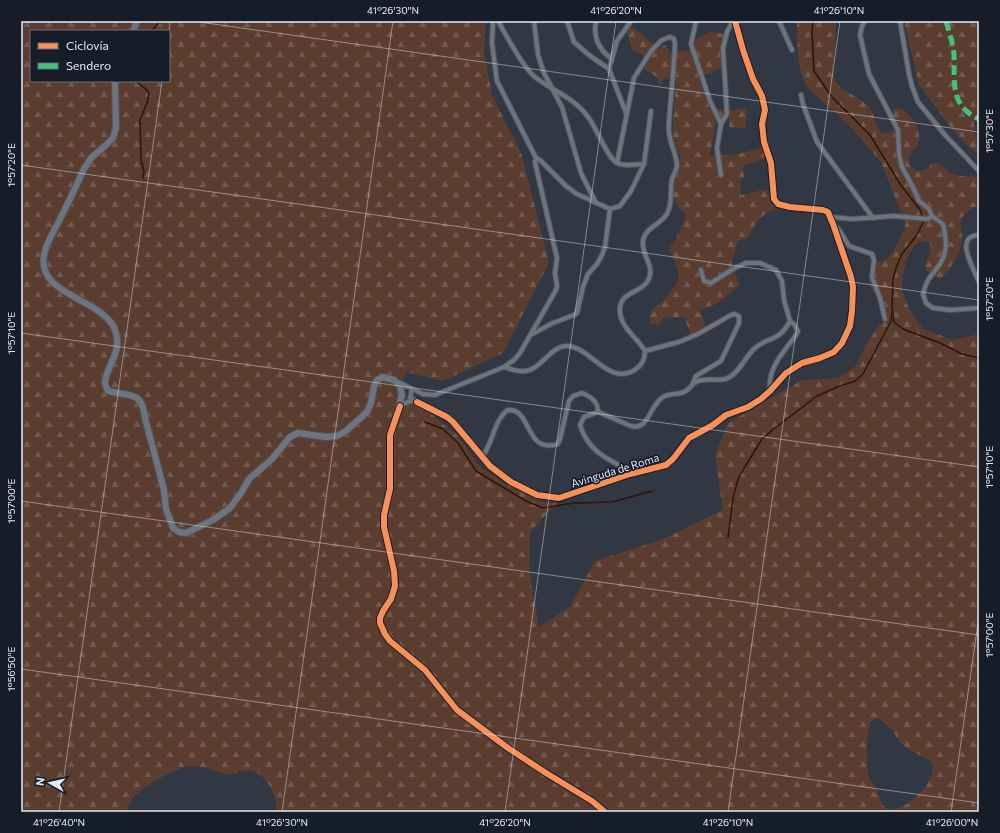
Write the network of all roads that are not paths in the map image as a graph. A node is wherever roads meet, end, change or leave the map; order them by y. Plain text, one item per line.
1 (493, 21) edge
2 (498, 21) edge
3 (534, 21) edge
4 (567, 21) edge
5 (596, 21) edge
6 (630, 21) edge
7 (696, 21) edge
8 (734, 21) edge
9 (779, 21) edge
10 (865, 21) edge
11 (900, 21) edge
12 (792, 50) dead end
13 (612, 59) junction
14 (609, 68) junction
15 (115, 82) edge
16 (552, 88) junction
17 (801, 95) dead end
18 (652, 111) dead end
19 (626, 114) junction
20 (721, 124) junction
21 (536, 158) junction
22 (617, 163) junction
23 (644, 164) junction
24 (979, 171) edge
25 (721, 175) dead end
26 (596, 202) junction
27 (610, 209) junction
28 (831, 217) junction
29 (930, 217) junction
30 (873, 218) junction
31 (833, 224) junction
32 (979, 235) edge
33 (701, 270) dead end
34 (979, 282) edge
35 (979, 308) edge
36 (885, 319) dead end
37 (790, 321) junction
38 (531, 334) junction
39 (645, 351) junction
40 (504, 367) junction
41 (394, 380) junction
42 (692, 383) junction
43 (411, 389) junction
44 (770, 391) junction
45 (402, 394) junction
46 (413, 399) junction
47 (400, 406) junction
48 (598, 412) junction
49 (482, 457) junction
50 (630, 474) junction
51 (605, 812) edge

1 - 21 street
2 - 16 street
3 - 16 street
4 - 14 street
5 - 13 street
6 - 13 street
7 - 20 street
8 - 20 street
8 - 28 street
9 - 12 street
10 - 29 street
11 - 24 street
13 - 14 street
14 - 19 street
15 - 41 street
16 - 22 street
16 - 26 street
17 - 30 street
18 - 23 street
19 - 22 street
19 - 39 street
20 - 25 street
21 - 26 street
21 - 38 street
22 - 23 street
23 - 27 street
26 - 27 street
27 - 38 street
28 - 30 street
28 - 31 street, Avinguda de Roma
29 - 30 street
29 - 35 street
31 - 36 street
31 - 44 street, Avinguda de Roma
32 - 34 street
33 - 37 street
37 - 42 street
37 - 44 street
38 - 40 street
39 - 40 street
39 - 42 street
40 - 43 street
41 - 43 street
41 - 45 street
42 - 48 street
43 - 45 street
43 - 46 street
44 - 50 street, Avinguda de Roma
45 - 46 street, Avinguda de Roma
45 - 47 street
46 - 47 street
46 - 49 street, Avinguda de Roma
47 - 51 street
48 - 49 street
48 - 50 street
49 - 50 street, Avinguda de Roma

